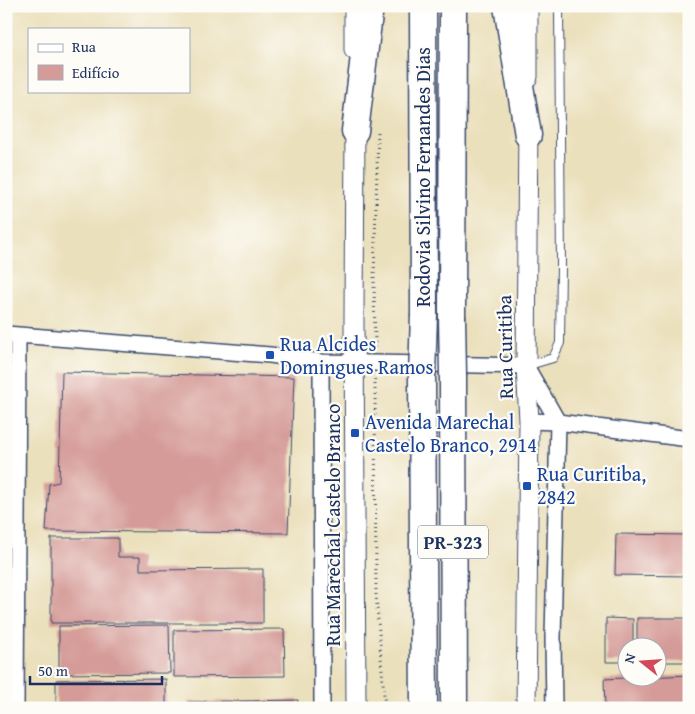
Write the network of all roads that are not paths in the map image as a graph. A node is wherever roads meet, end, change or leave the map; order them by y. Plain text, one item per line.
1 (354, 6) edge
2 (370, 6) edge
3 (423, 6) edge
4 (453, 6) edge
5 (507, 6) edge
6 (528, 6) edge
7 (559, 6) edge
8 (355, 131) junction
9 (528, 135) junction
10 (12, 334) edge
11 (321, 362) junction
12 (354, 363) junction
13 (526, 366) junction
14 (529, 421) junction
15 (558, 422) junction
16 (689, 439) edge
17 (553, 638) junction
18 (526, 639) junction
19 (16, 708) edge
20 (322, 708) edge
21 (356, 708) edge
22 (424, 708) edge
23 (454, 708) edge
24 (526, 708) edge
25 (554, 708) edge

1 - 8 street, Rua Marechal Castelo Branco
2 - 8 highway
3 - 22 highway, Rodovia Silvino Fernandes Dias / PR-323, bridge
4 - 23 highway, Rodovia Silvino Fernandes Dias / PR-323, bridge
5 - 9 highway
6 - 9 street, Rua Curitiba
7 - 13 lane
8 - 12 street, Rua Marechal Castelo Branco
9 - 13 street, Rua Curitiba
10 - 11 street
10 - 19 street
11 - 12 street
11 - 20 street, Rua Marechal Castelo Branco
12 - 13 street
12 - 21 street, Rua Marechal Castelo Branco
13 - 14 street, Rua Curitiba
13 - 15 street
14 - 15 street
14 - 18 street, Rua Curitiba
15 - 16 street
15 - 17 street
17 - 18 street
17 - 25 street
18 - 24 street, Rua Curitiba

